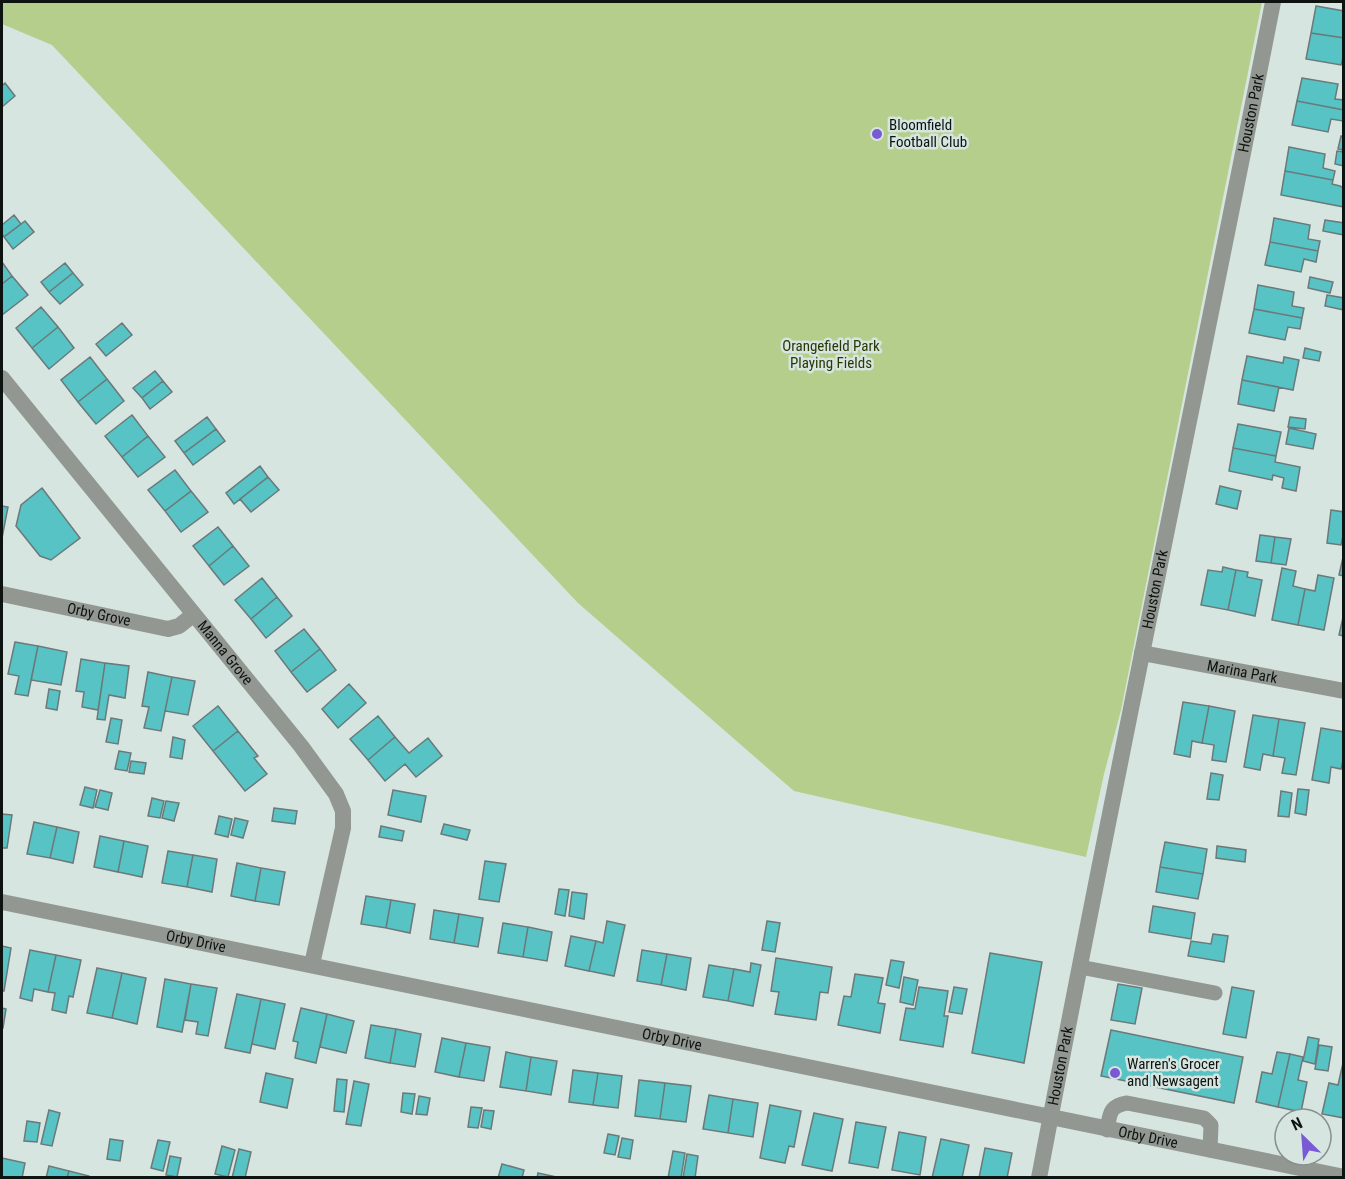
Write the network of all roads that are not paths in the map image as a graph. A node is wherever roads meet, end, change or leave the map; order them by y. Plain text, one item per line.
1 (1273, 2) edge
2 (2, 378) edge
3 (2, 594) edge
4 (193, 615) junction
5 (1142, 653) junction
6 (1344, 691) edge
7 (2, 902) edge
8 (312, 964) junction
9 (1080, 967) junction
10 (1215, 993) dead end
11 (1050, 1118) junction
12 (1107, 1130) junction
13 (1210, 1150) junction
14 (1344, 1177) edge
15 (1039, 1178) edge

1 - 5 street, Houston Park
2 - 4 street, Manna Grove
3 - 4 street, Orby Grove
4 - 8 street, Manna Grove
5 - 6 street, Marina Park
5 - 9 street, Houston Park
7 - 8 street, Orby Drive
8 - 11 street, Orby Drive
9 - 10 lane
9 - 11 street, Houston Park
11 - 12 street, Orby Drive
11 - 15 street, Houston Park
12 - 13 street, Orby Drive
12 - 13 lane
13 - 14 street, Orby Drive

